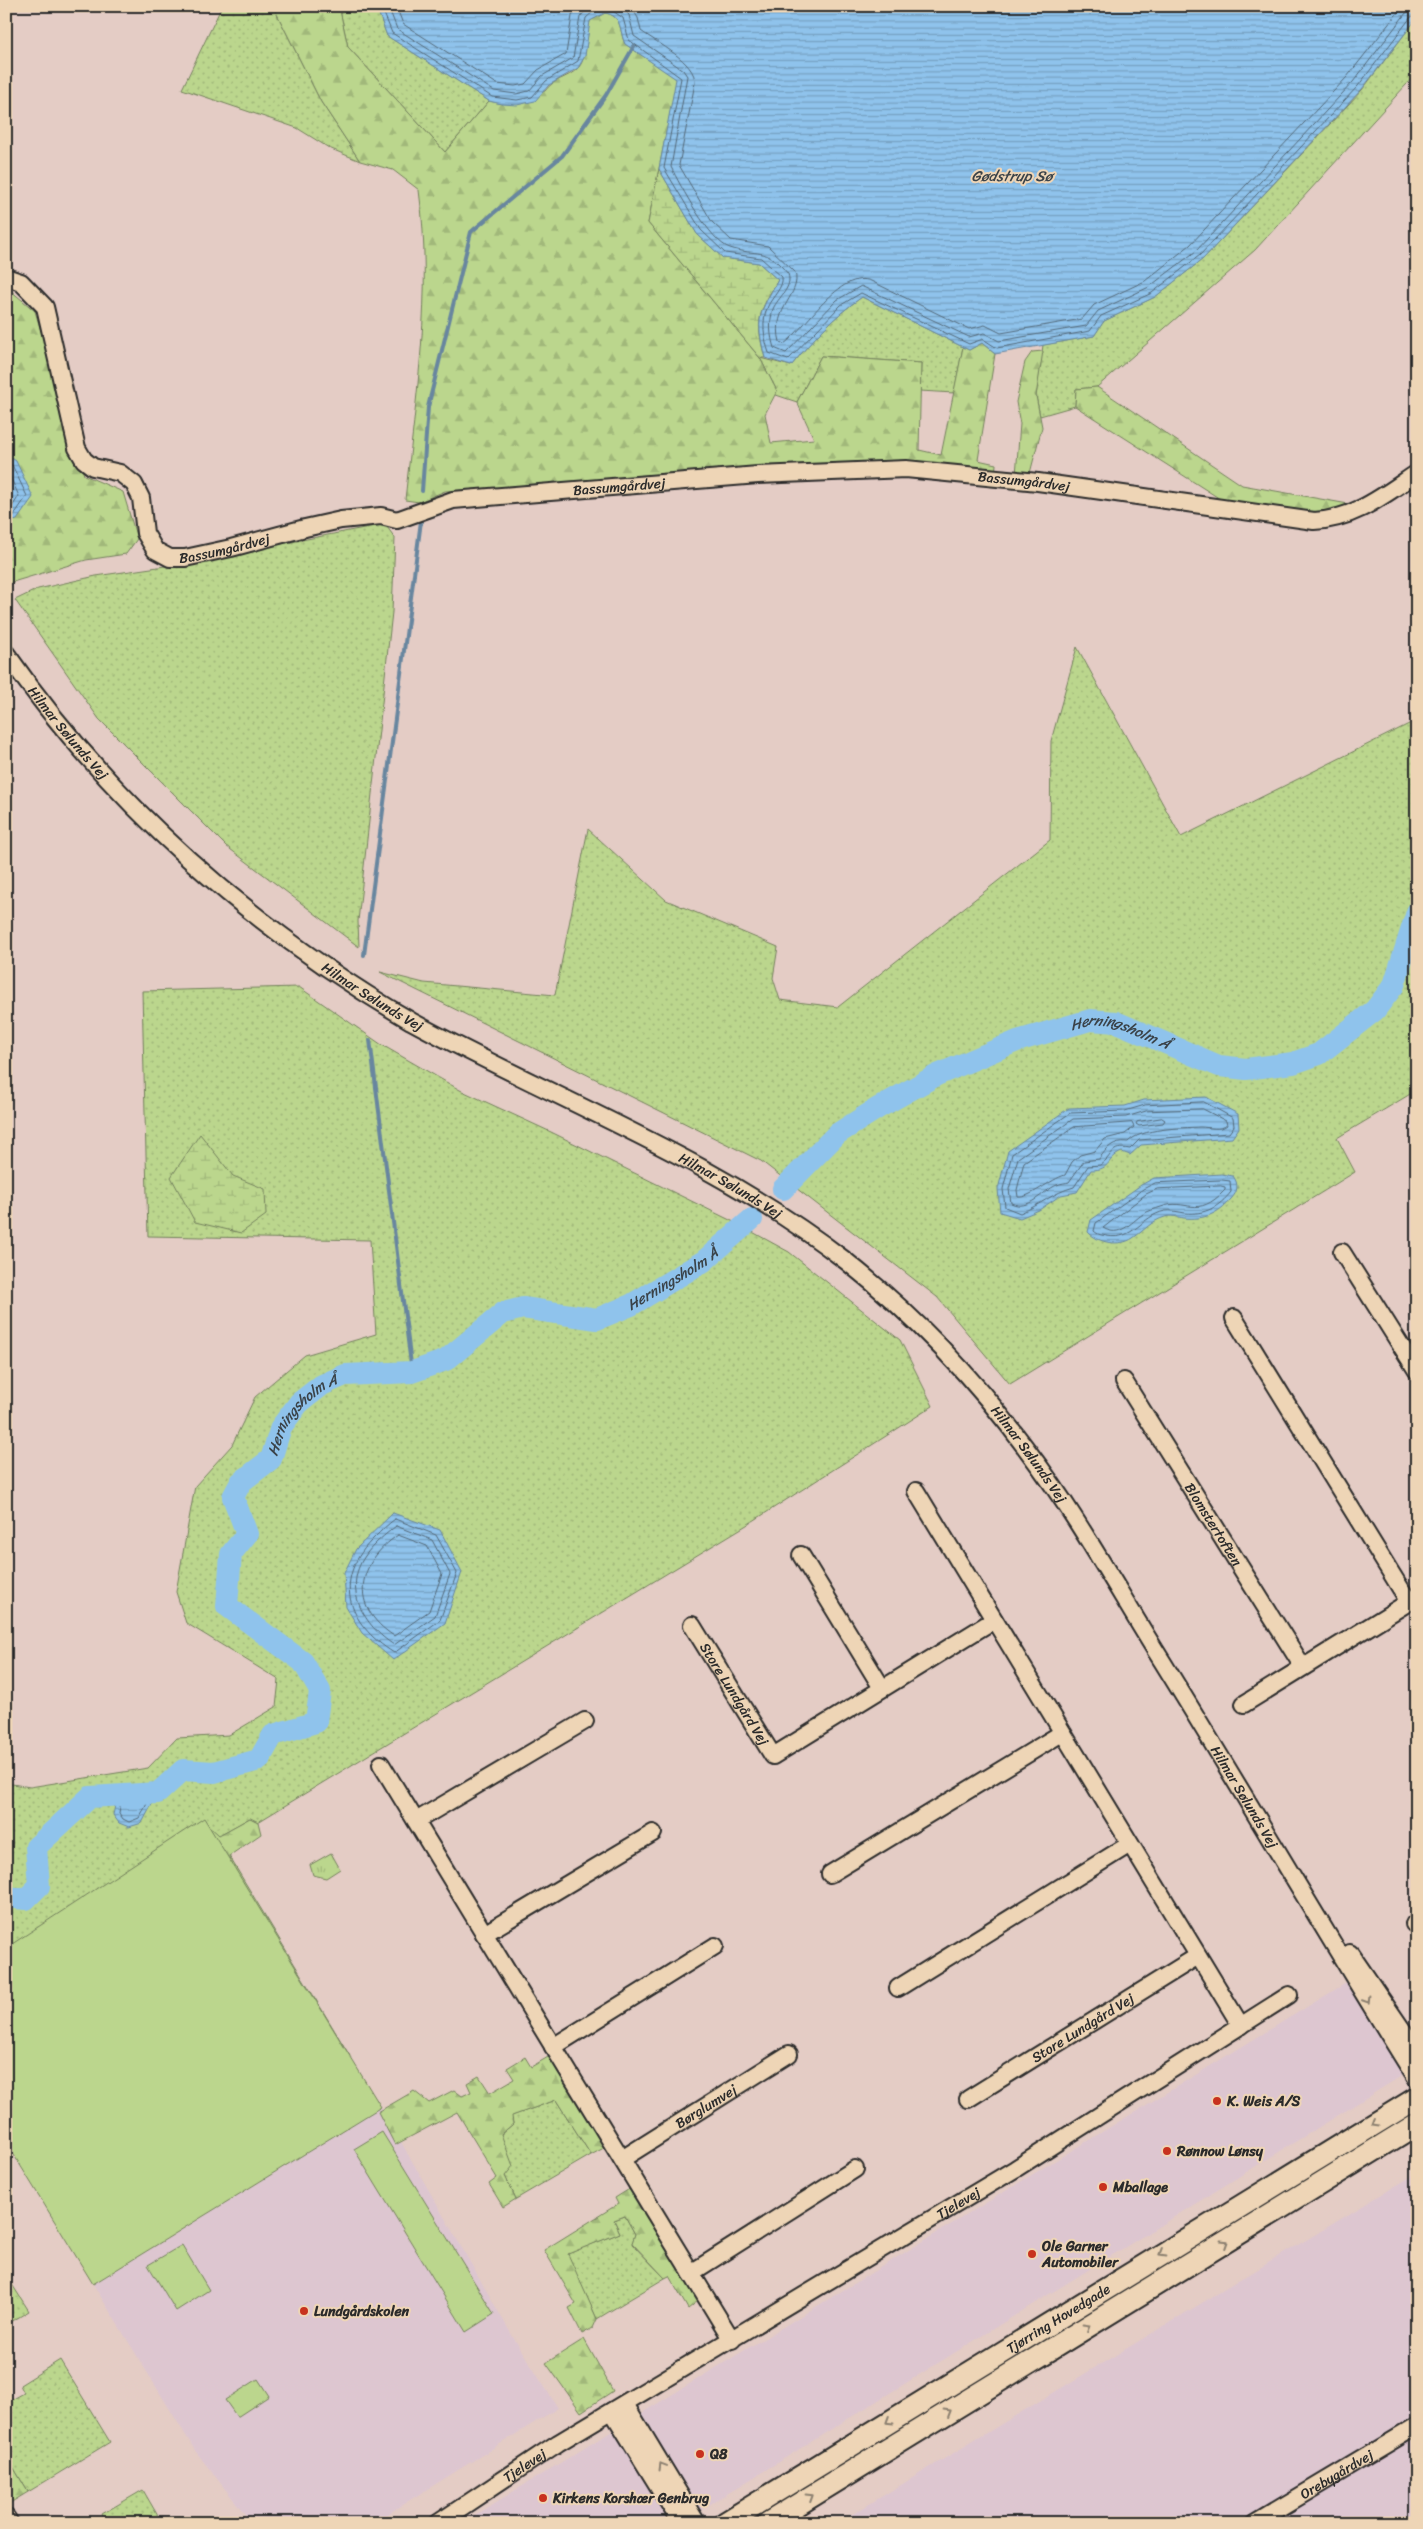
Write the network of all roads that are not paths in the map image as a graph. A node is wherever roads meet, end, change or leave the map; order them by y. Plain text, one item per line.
1 (6, 277) edge
2 (1417, 473) edge
3 (6, 653) edge
4 (1342, 1252) dead end
5 (1234, 1318) dead end
6 (1417, 1371) edge
7 (1124, 1381) dead end
8 (916, 1491) dead end
9 (801, 1555) dead end
10 (1413, 1600) edge
11 (994, 1620) junction
12 (692, 1625) dead end
13 (1303, 1667) junction
14 (882, 1688) junction
15 (1244, 1704) dead end
16 (585, 1722) dead end
17 (1062, 1733) junction
18 (381, 1764) dead end
19 (416, 1821) junction
20 (653, 1833) dead end
21 (1130, 1844) junction
22 (830, 1874) dead end
23 (1298, 1883) junction
24 (484, 1934) junction
25 (714, 1946) dead end
26 (1198, 1956) junction
27 (898, 1988) dead end
28 (1289, 1995) dead end
29 (1241, 2026) junction
30 (553, 2047) junction
31 (1417, 2051) edge
32 (790, 2054) dead end
33 (1417, 2080) edge
34 (1417, 2098) edge
35 (968, 2099) dead end
36 (1417, 2124) edge
37 (622, 2159) junction
38 (855, 2169) dead end
39 (691, 2273) junction
40 (732, 2340) junction
41 (618, 2408) junction
42 (1417, 2426) edge
43 (6, 2517) edge
44 (10, 2523) edge
45 (438, 2523) edge
46 (681, 2523) edge
47 (697, 2523) edge
48 (725, 2523) edge
49 (768, 2523) edge
50 (1255, 2523) edge

1 - 2 street, Bassumgårdvej
3 - 23 street, Hilmar Sølunds Vej
4 - 6 street
5 - 10 street
7 - 13 street, Blomstertoften
8 - 11 street
9 - 14 street
10 - 13 street
11 - 14 street, Store Lundgård Vej
11 - 17 street
12 - 14 street, Store Lundgård Vej
13 - 15 street
16 - 19 street
17 - 21 street
17 - 22 street
18 - 19 street
19 - 24 street
20 - 24 street
21 - 26 street
21 - 27 street
23 - 31 street, Hilmar Sølunds Vej
23 -> 33 street, Hilmar Sølunds Vej
24 - 30 street
25 - 30 street
26 - 29 street
26 - 35 street, Store Lundgård Vej
28 - 29 street, Tjelevej
29 - 40 street, Tjelevej
30 - 37 street
32 - 37 street, Børglumvej
34 -> 48 main road, Tjørring Hovedgade
49 -> 36 main road, Tjørring Hovedgade
37 - 39 street
38 - 39 street
39 - 40 street
40 - 41 street, Tjelevej
41 - 45 street, Tjelevej
41 - 46 street
47 -> 41 street
42 - 50 street, Orebygårdvej
43 - 44 street

